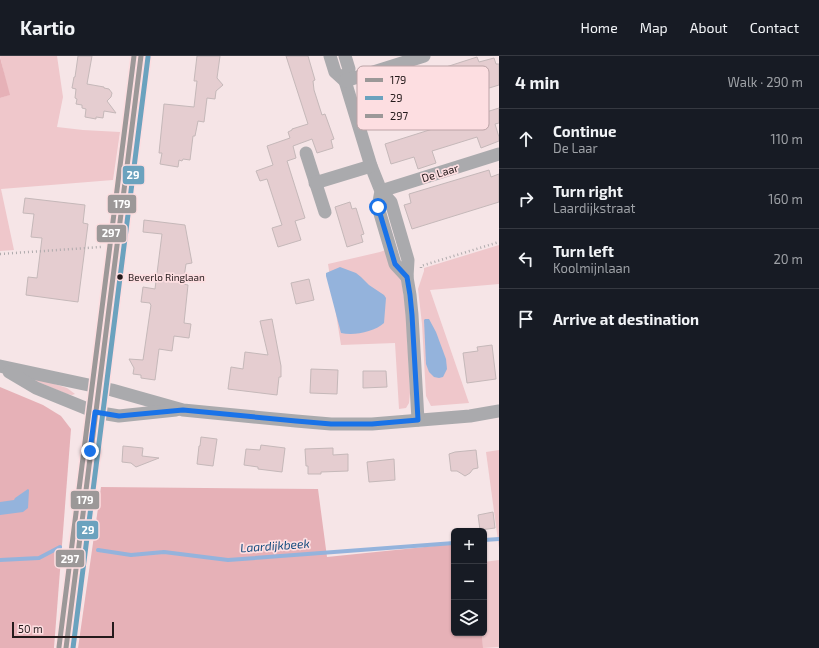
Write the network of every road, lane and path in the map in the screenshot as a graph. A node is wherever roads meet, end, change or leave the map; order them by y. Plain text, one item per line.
1 (141, 56) edge
2 (330, 56) edge
3 (345, 56) edge
4 (424, 56) edge
5 (392, 66) edge
6 (357, 77) edge
7 (345, 81) junction
8 (357, 120) edge
9 (360, 130) edge
10 (306, 153) dead end
11 (499, 154) edge
12 (371, 166) junction
13 (316, 183) junction
14 (381, 191) junction
15 (325, 212) dead end
16 (499, 242) edge
17 (116, 246) junction
18 (0, 254) edge
19 (422, 271) dead end
20 (0, 367) edge
21 (98, 388) junction
22 (183, 410) junction
23 (499, 411) edge
24 (95, 412) junction
25 (418, 420) junction
26 (66, 648) edge

1 - 17 main road
2 - 7 street
3 - 7 street
4 - 5 street
6 - 7 street
7 - 8 street
9 - 12 street
10 - 13 street
11 - 14 street, De Laar
12 - 13 street
12 - 14 street
13 - 15 street
14 - 25 street
16 - 19 path
17 - 18 path
17 - 21 main road
20 - 21 street
20 - 24 street
21 - 22 street
21 - 24 main road
22 - 24 street
22 - 25 street
23 - 25 street
24 - 26 main road

